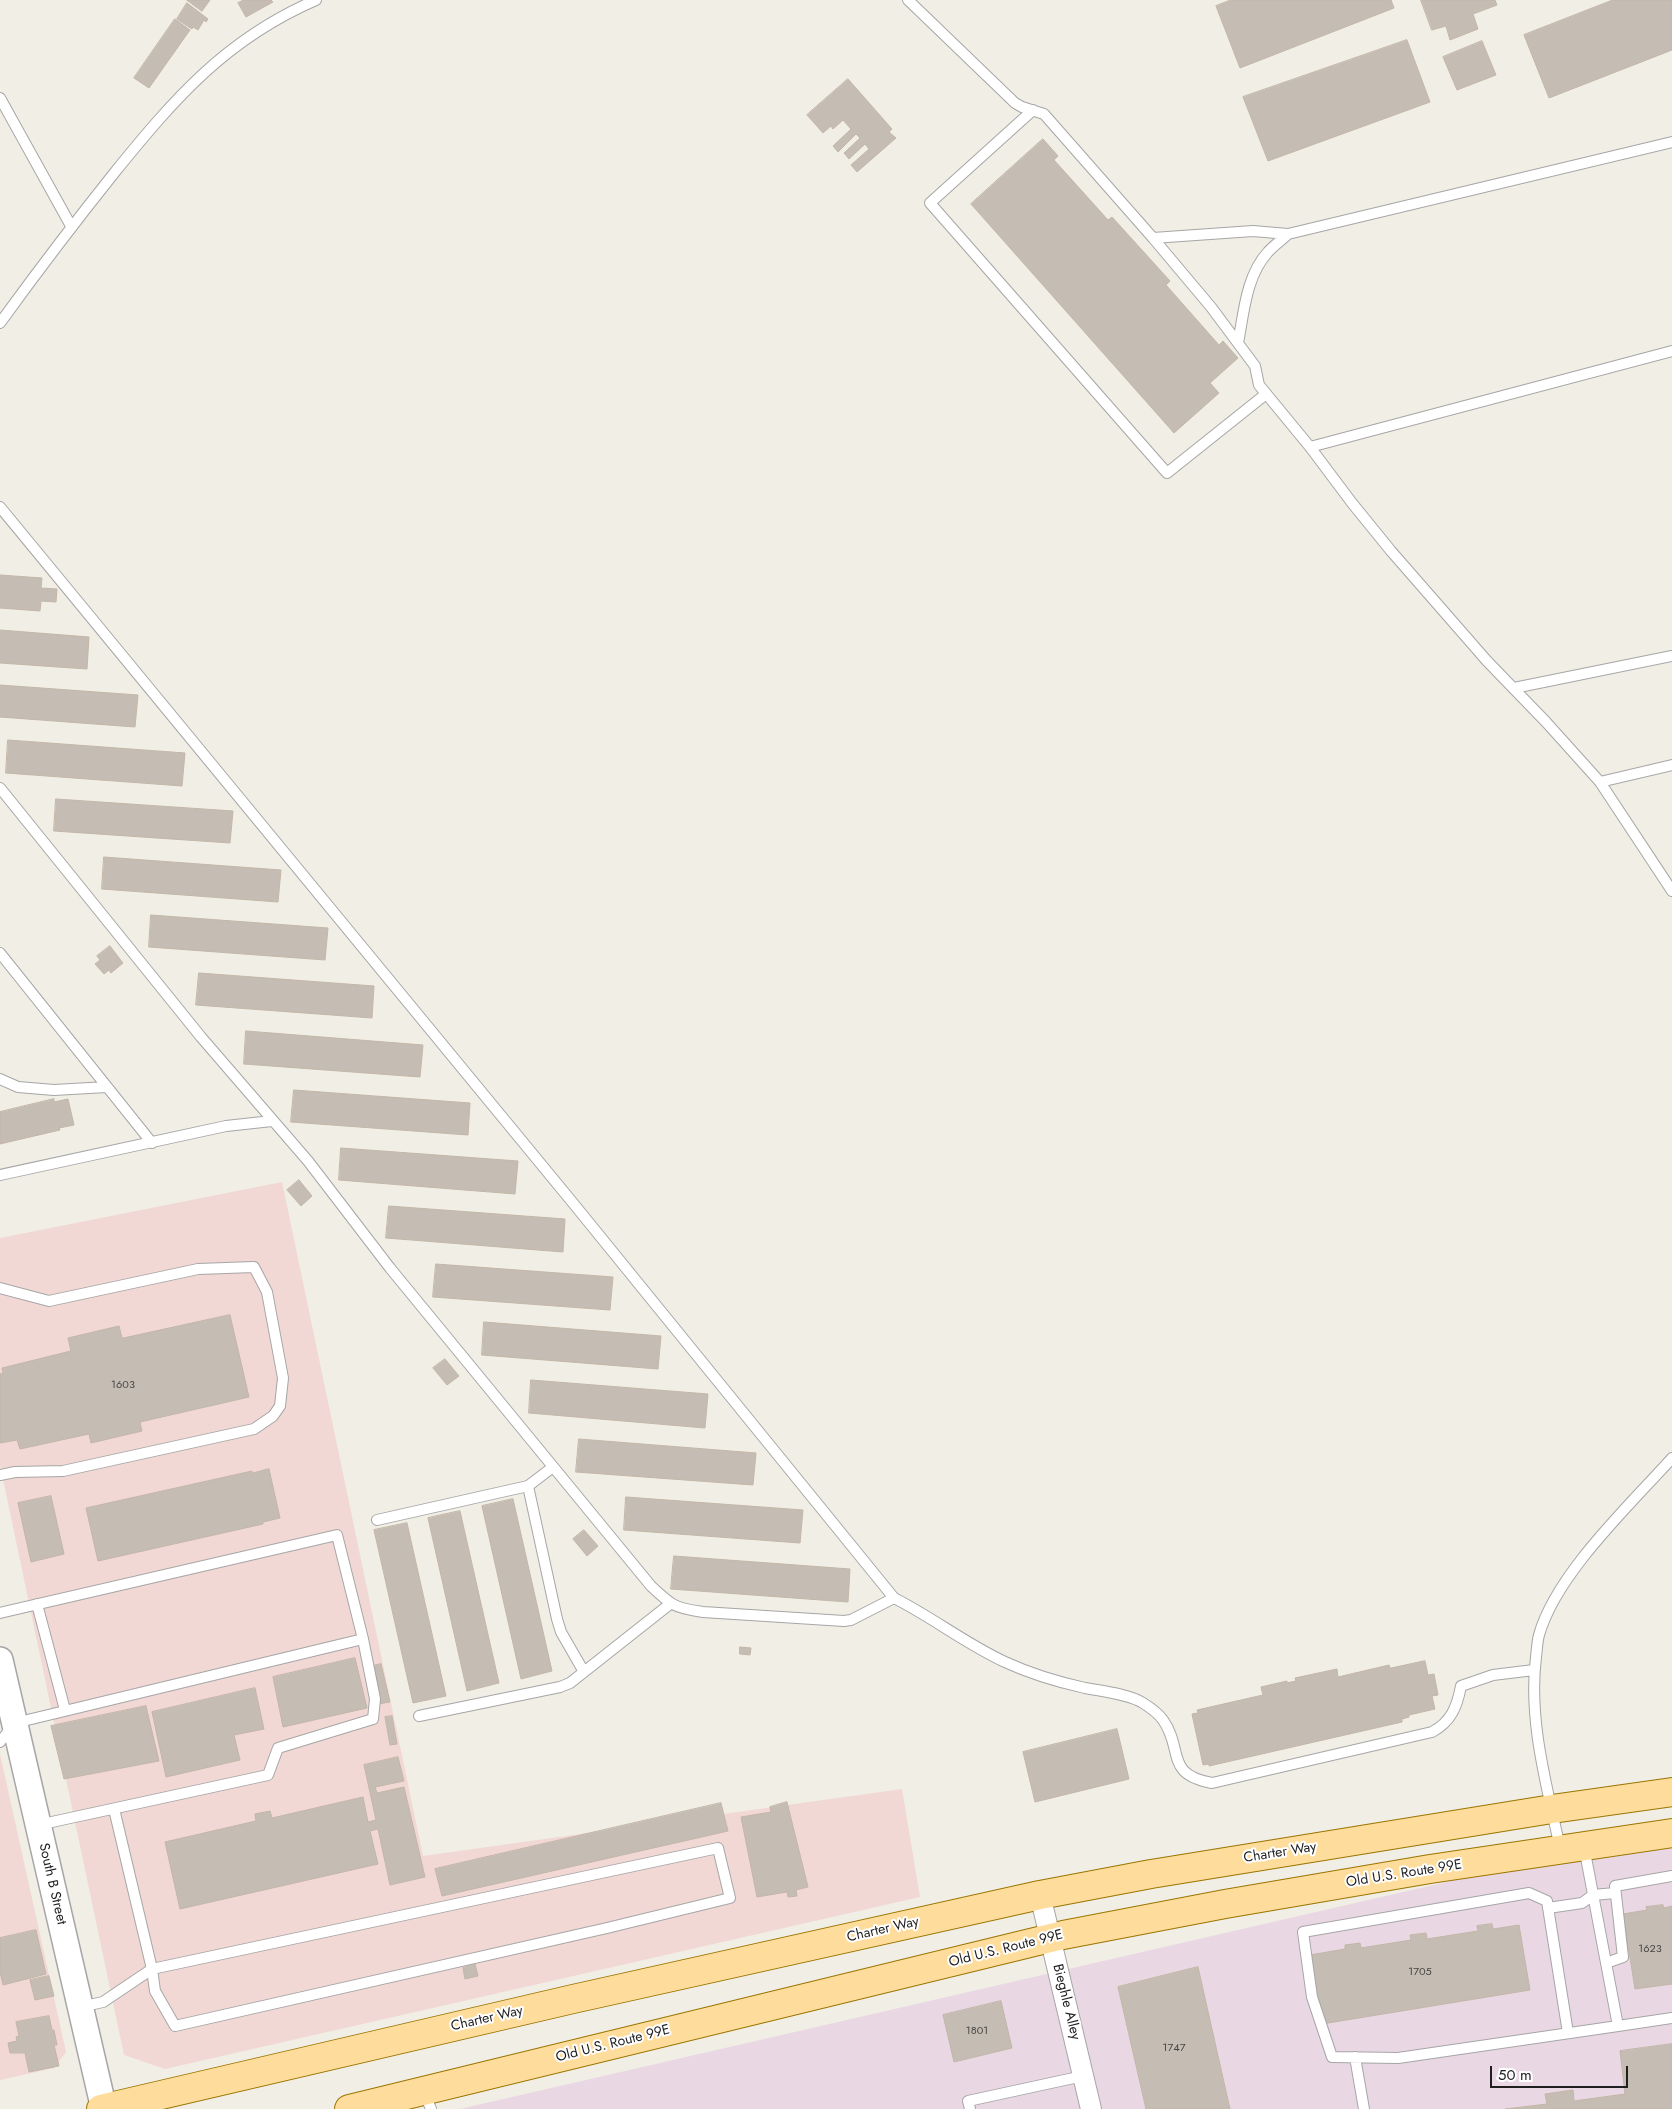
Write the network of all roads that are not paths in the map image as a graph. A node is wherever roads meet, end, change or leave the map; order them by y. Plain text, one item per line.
1 (316, 0) edge
2 (908, 0) edge
3 (0, 98) edge
4 (1032, 110) junction
5 (1672, 142) edge
6 (71, 226) junction
7 (1288, 234) junction
8 (1153, 238) junction
9 (0, 323) edge
10 (1238, 343) junction
11 (1672, 351) edge
12 (1266, 394) junction
13 (1310, 447) junction
14 (1, 509) edge
15 (1672, 656) edge
16 (1514, 688) junction
17 (1672, 765) edge
18 (1600, 782) junction
19 (0, 788) edge
20 (1672, 891) edge
21 (0, 953) edge
22 (0, 1079) edge
23 (107, 1087) junction
24 (272, 1121) junction
25 (152, 1143) junction
26 (0, 1175) edge
27 (0, 1288) edge
28 (1672, 1458) edge
29 (553, 1467) junction
30 (0, 1475) edge
31 (528, 1486) junction
32 (378, 1520) dead end
33 (894, 1598) junction
34 (37, 1604) junction
35 (670, 1604) junction
36 (0, 1613) edge
37 (363, 1639) junction
38 (0, 1660) edge
39 (1534, 1670) junction
40 (584, 1672) junction
41 (65, 1710) junction
42 (420, 1716) dead end
43 (7, 1732) edge
44 (1672, 1792) edge
45 (114, 1809) junction
46 (1552, 1809) junction
47 (38, 1824) junction
48 (1672, 1833) edge
49 (1672, 1846) edge
50 (1572, 1848) junction
51 (1672, 1876) edge
52 (1615, 1893) junction
53 (1040, 1895) junction
54 (1593, 1895) junction
55 (1548, 1908) junction
56 (1050, 1938) junction
57 (1606, 1963) junction
58 (152, 1969) junction
59 (80, 2007) junction
60 (1672, 2018) edge
61 (1618, 2026) junction
62 (1568, 2033) junction
63 (1355, 2057) junction
64 (1084, 2076) junction
65 (427, 2100) edge
66 (103, 2109) edge
67 (350, 2109) edge
68 (970, 2109) edge
69 (1091, 2109) edge
70 (1364, 2109) edge

1 - 6 lane
2 - 4 lane
3 - 6 lane
4 - 8 lane
4 - 12 lane
5 - 7 lane
6 - 9 lane
7 - 8 lane
7 - 10 lane
8 - 10 lane
10 - 12 lane
11 - 13 lane
12 - 13 lane
13 - 16 lane
14 - 33 lane
15 - 16 lane
16 - 18 lane
17 - 18 lane
18 - 20 lane
19 - 24 lane
21 - 23 lane
22 - 23 lane
23 - 25 lane
24 - 25 lane
24 - 29 lane
25 - 26 lane
27 - 30 lane
28 - 39 lane
29 - 31 lane
29 - 35 lane
31 - 32 lane
31 - 40 lane
33 - 35 lane
33 - 39 lane
34 - 36 lane
34 - 37 lane
34 - 41 lane
35 - 40 lane
37 - 41 lane
37 - 45 lane
38 - 43 street, South B Street
39 - 46 lane
40 - 42 lane
41 - 43 lane
43 - 47 street, South B Street
44 - 46 main road, Charter Way
45 - 47 lane
45 - 58 lane
46 - 50 lane
46 - 53 main road, Charter Way
47 - 59 street, South B Street
48 - 50 main road, Old U.S. Route 99E
49 - 50 main road
50 - 54 lane
50 - 56 main road, Old U.S. Route 99E
51 - 52 lane
52 - 54 lane
52 - 57 lane
53 - 56 street, Bieghle Alley
53 - 66 main road, Charter Way
54 - 55 lane
54 - 57 lane
55 - 62 lane
55 - 63 lane
56 - 64 street, Bieghle Alley
56 - 65 main road, Old U.S. Route 99E
57 - 61 lane
58 - 58 lane
58 - 59 lane
59 - 66 street, South B Street
60 - 61 lane
61 - 62 lane
62 - 63 lane
63 - 70 lane
64 - 68 lane
64 - 69 street, Bieghle Alley
65 - 67 main road, Old U.S. Route 99E

